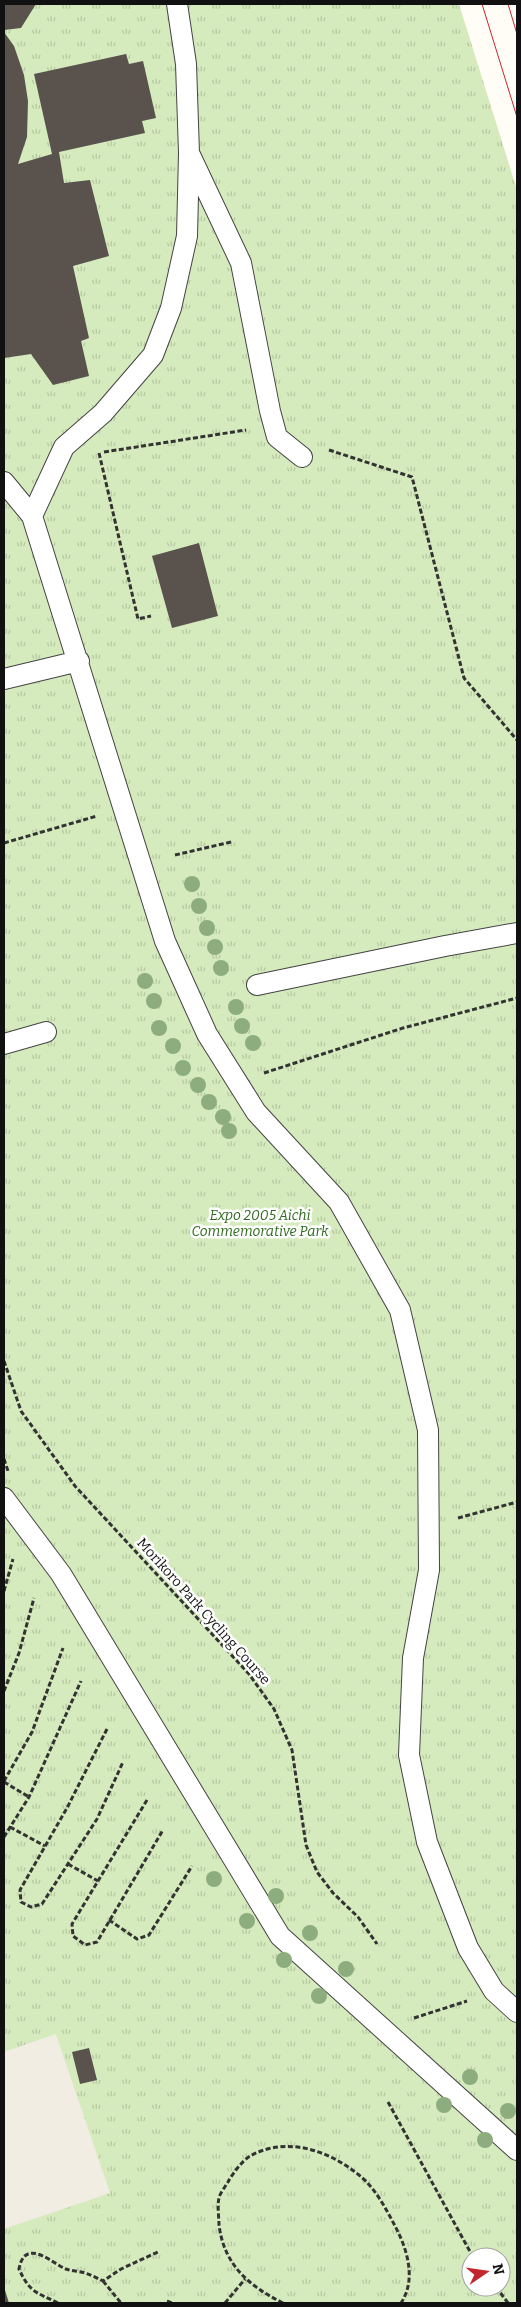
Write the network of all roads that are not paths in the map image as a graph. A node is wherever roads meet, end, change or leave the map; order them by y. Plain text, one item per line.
1 (178, 4) edge
2 (189, 153) junction
3 (302, 457) dead end
4 (4, 482) edge
5 (32, 516) junction
6 (79, 662) junction
7 (4, 679) edge
8 (517, 934) edge
9 (257, 985) dead end
10 (46, 1032) dead end
11 (4, 1044) edge
12 (4, 1498) edge
13 (517, 2012) edge
14 (517, 2150) edge

1 - 2 lane
2 - 3 lane
2 - 5 lane
4 - 5 lane
5 - 6 lane
6 - 7 lane
6 - 13 lane
8 - 9 lane
10 - 11 lane
12 - 14 lane

